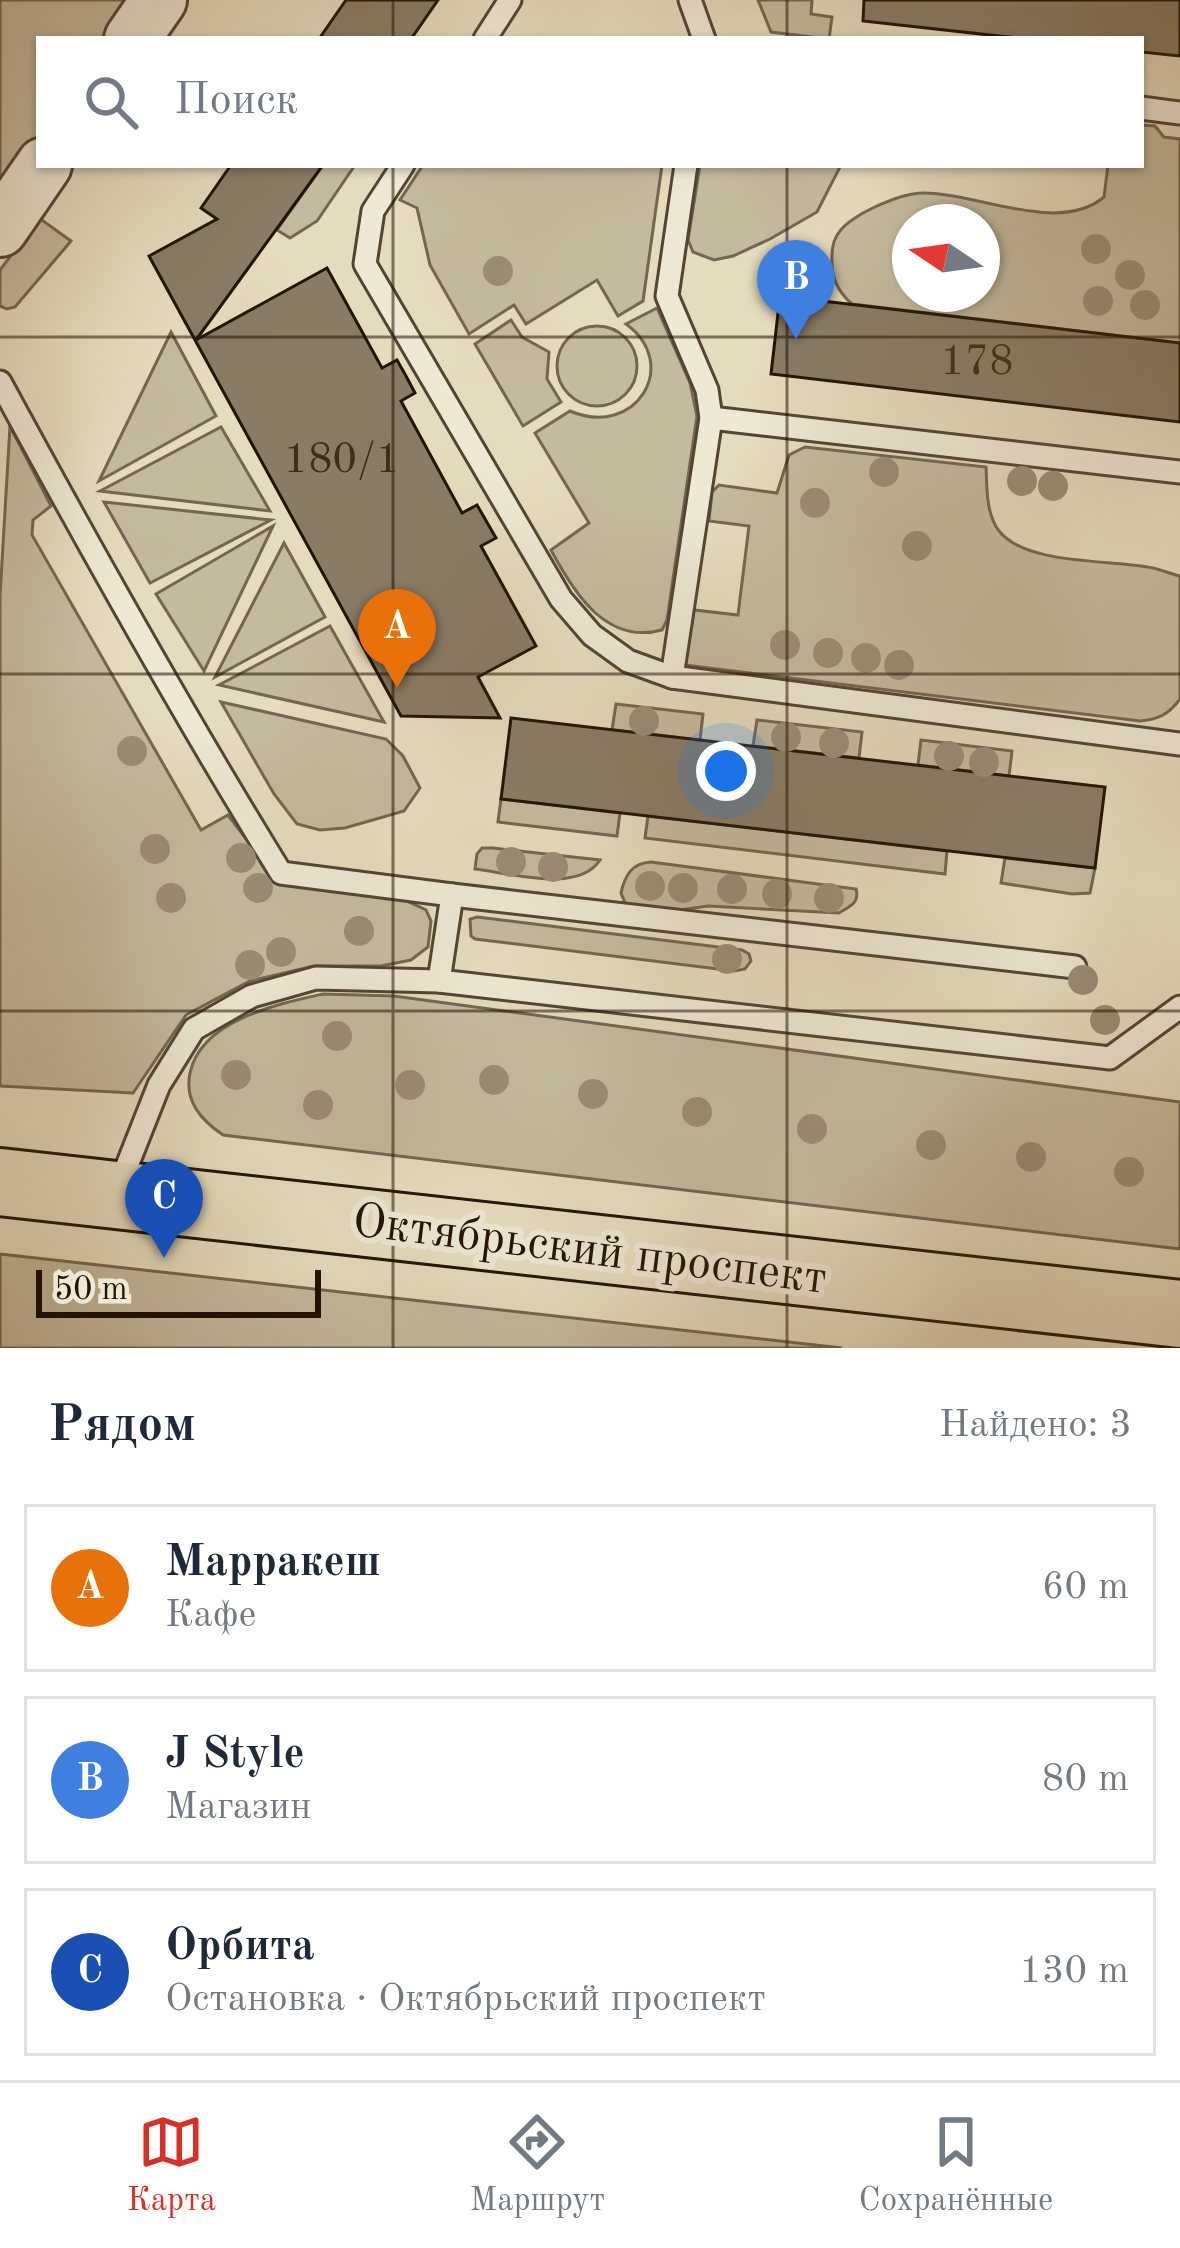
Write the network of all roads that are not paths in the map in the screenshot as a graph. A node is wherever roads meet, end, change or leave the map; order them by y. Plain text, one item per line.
1 (159, 0) edge
2 (510, 0) edge
3 (691, 0) edge
4 (134, 36) edge
5 (487, 36) edge
6 (703, 36) edge
7 (1144, 109) edge
8 (1180, 113) edge
9 (42, 168) edge
10 (401, 168) edge
11 (686, 168) edge
12 (2, 223) edge
13 (0, 382) edge
14 (711, 418) junction
15 (1180, 472) edge
16 (673, 677) junction
17 (1180, 744) edge
18 (452, 895) junction
19 (1075, 967) dead end
20 (439, 981) junction
21 (1180, 1007) edge
22 (0, 1182) edge
23 (116, 1193) junction
24 (1180, 1314) edge

1 - 4 street
2 - 5 lane
3 - 6 lane
7 - 8 lane
9 - 12 street
10 - 16 lane
11 - 14 lane
13 - 18 lane
14 - 15 lane
14 - 16 lane
16 - 17 lane
18 - 19 lane
18 - 20 lane
20 - 21 lane
20 - 23 lane
22 - 23 main road, Октябрьский проспект
23 - 24 main road, Октябрьский проспект

